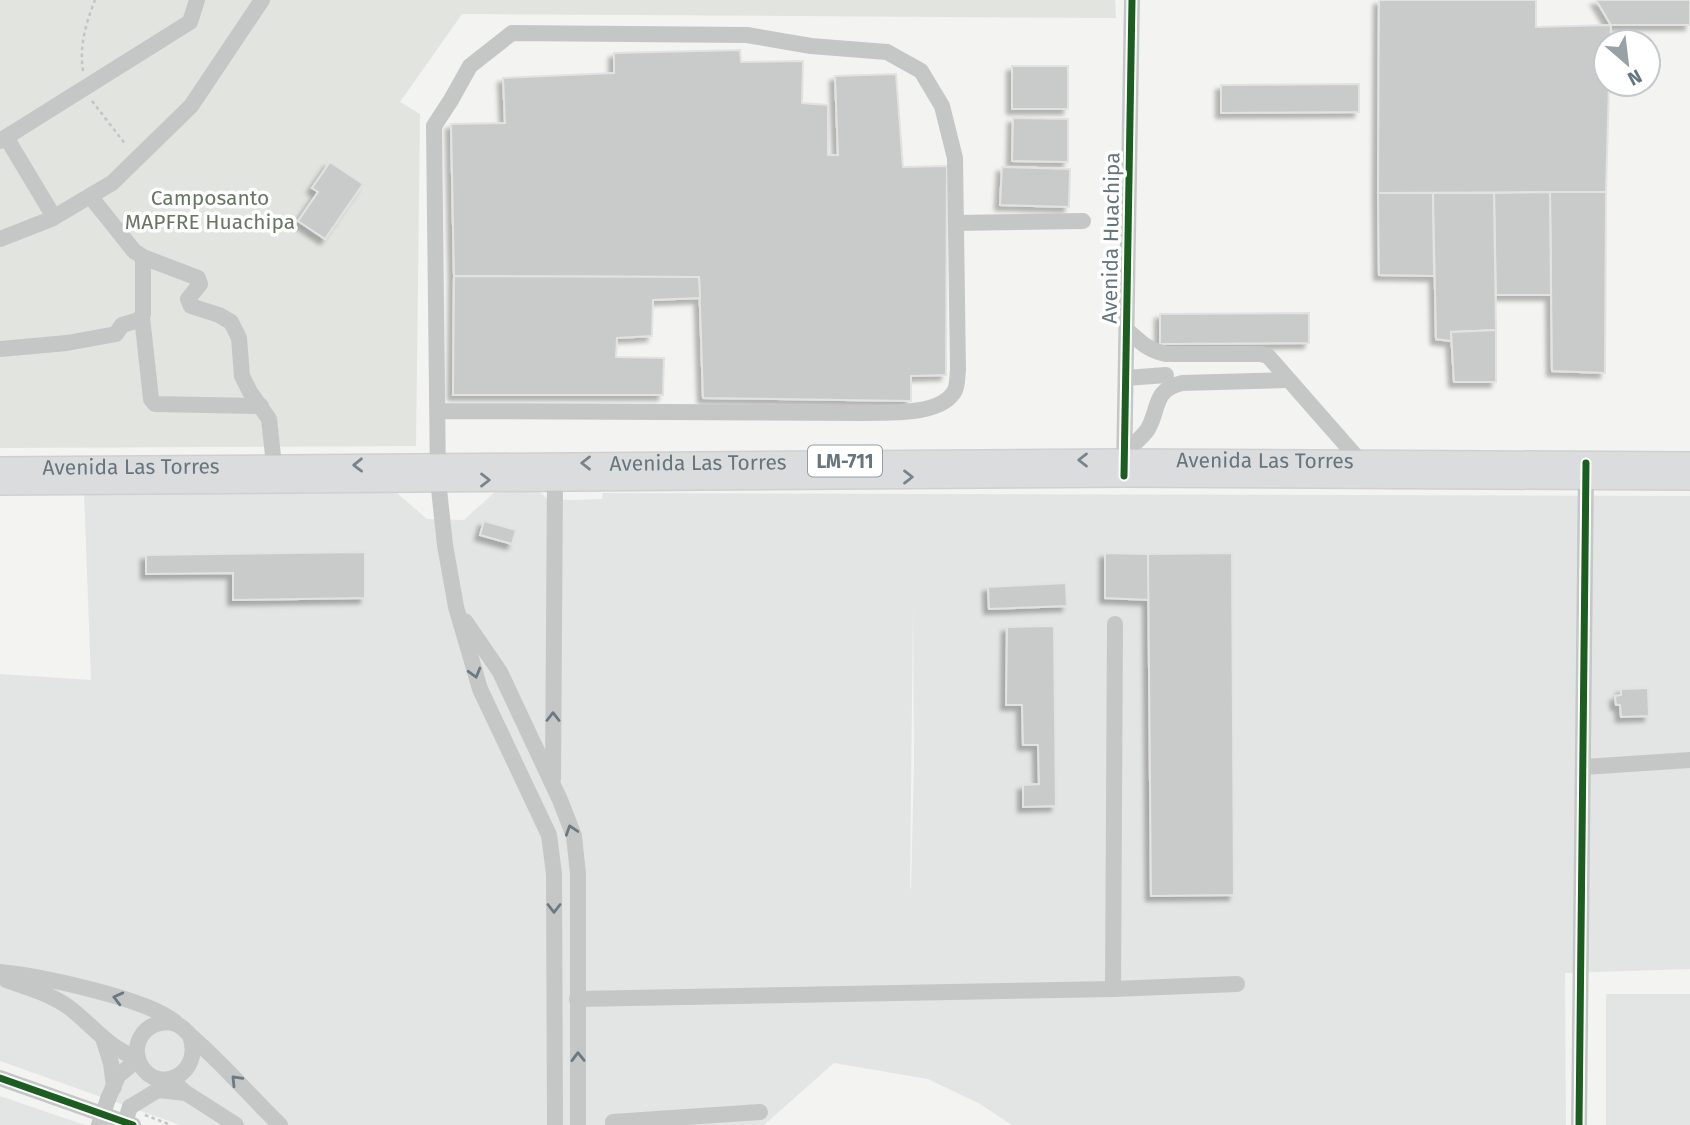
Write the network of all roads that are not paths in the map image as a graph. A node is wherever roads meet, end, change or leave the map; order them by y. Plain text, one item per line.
1 (197, 0) edge
2 (262, 0) edge
3 (1132, 0) edge
4 (3, 139) edge
5 (90, 196) junction
6 (54, 217) junction
7 (1083, 221) dead end
8 (956, 223) junction
9 (0, 239) edge
10 (143, 257) junction
11 (142, 317) junction
12 (1127, 330) junction
13 (0, 349) edge
14 (1167, 354) junction
15 (1126, 378) junction
16 (1287, 380) junction
17 (1166, 382) junction
18 (261, 406) junction
19 (438, 411) junction
20 (1360, 461) junction
21 (1124, 463) junction
22 (1690, 463) edge
23 (274, 465) junction
24 (0, 468) edge
25 (1586, 471) junction
26 (438, 472) junction
27 (555, 479) junction
28 (1690, 479) edge
29 (0, 484) edge
30 (456, 607) junction
31 (1115, 624) dead end
32 (1690, 760) edge
33 (1584, 767) junction
34 (553, 785) junction
35 (0, 972) edge
36 (0, 978) edge
37 (1237, 984) dead end
38 (1113, 989) junction
39 (577, 999) junction
40 (185, 1031) junction
41 (103, 1038) junction
42 (138, 1058) junction
43 (0, 1078) edge
44 (165, 1083) junction
45 (111, 1093) junction
46 (760, 1112) dead end
47 (99, 1125) edge
48 (124, 1125) edge
49 (133, 1125) edge
50 (236, 1125) edge
51 (279, 1125) edge
52 (555, 1125) edge
53 (578, 1125) edge
54 (613, 1125) edge
55 (1579, 1125) edge

1 - 4 street
2 - 5 street
3 - 12 street, Avenida Huachipa
4 - 6 street
5 - 6 street
5 - 10 street
6 - 9 street
7 - 8 street
8 - 19 street
8 - 19 street
10 - 11 street
10 - 18 street
11 - 13 street
11 - 18 street
12 - 14 street
12 - 15 street, Avenida Huachipa
14 - 16 street
14 - 17 street
15 - 17 street
15 - 21 street, Avenida Huachipa
16 - 17 street
16 - 20 street
17 - 21 street
18 - 23 street
19 - 26 street
20 - 21 main road, Avenida Las Torres / LM-711
20 - 25 main road, Avenida Las Torres / LM-711
21 - 25 main road, Avenida Las Torres / LM-711
21 -> 26 main road, Avenida Las Torres / LM-711
27 -> 21 main road, Avenida Las Torres / LM-711
22 - 25 main road, Avenida Las Torres / LM-711
23 - 24 main road, Avenida Las Torres / LM-711
26 -> 23 main road, Avenida Las Torres / LM-711
25 - 28 main road, Avenida Las Torres / LM-711
25 - 33 street
26 -> 27 main road, Avenida Las Torres / LM-711
26 - 29 main road, Avenida Las Torres / LM-711
26 - 30 street
34 -> 27 street
30 - 34 street
30 -> 52 street
31 - 38 street
32 - 33 street
33 - 55 street
39 -> 34 street
40 -> 35 street
36 - 41 street
37 - 38 street
38 - 39 street
53 -> 39 street
40 - 42 street
40 - 44 street
51 -> 40 street
41 - 42 street
41 - 45 street
42 - 44 street
42 - 45 street
43 - 49 street
44 - 48 street, bridge
44 - 50 street
45 - 47 street, bridge
46 - 54 street

